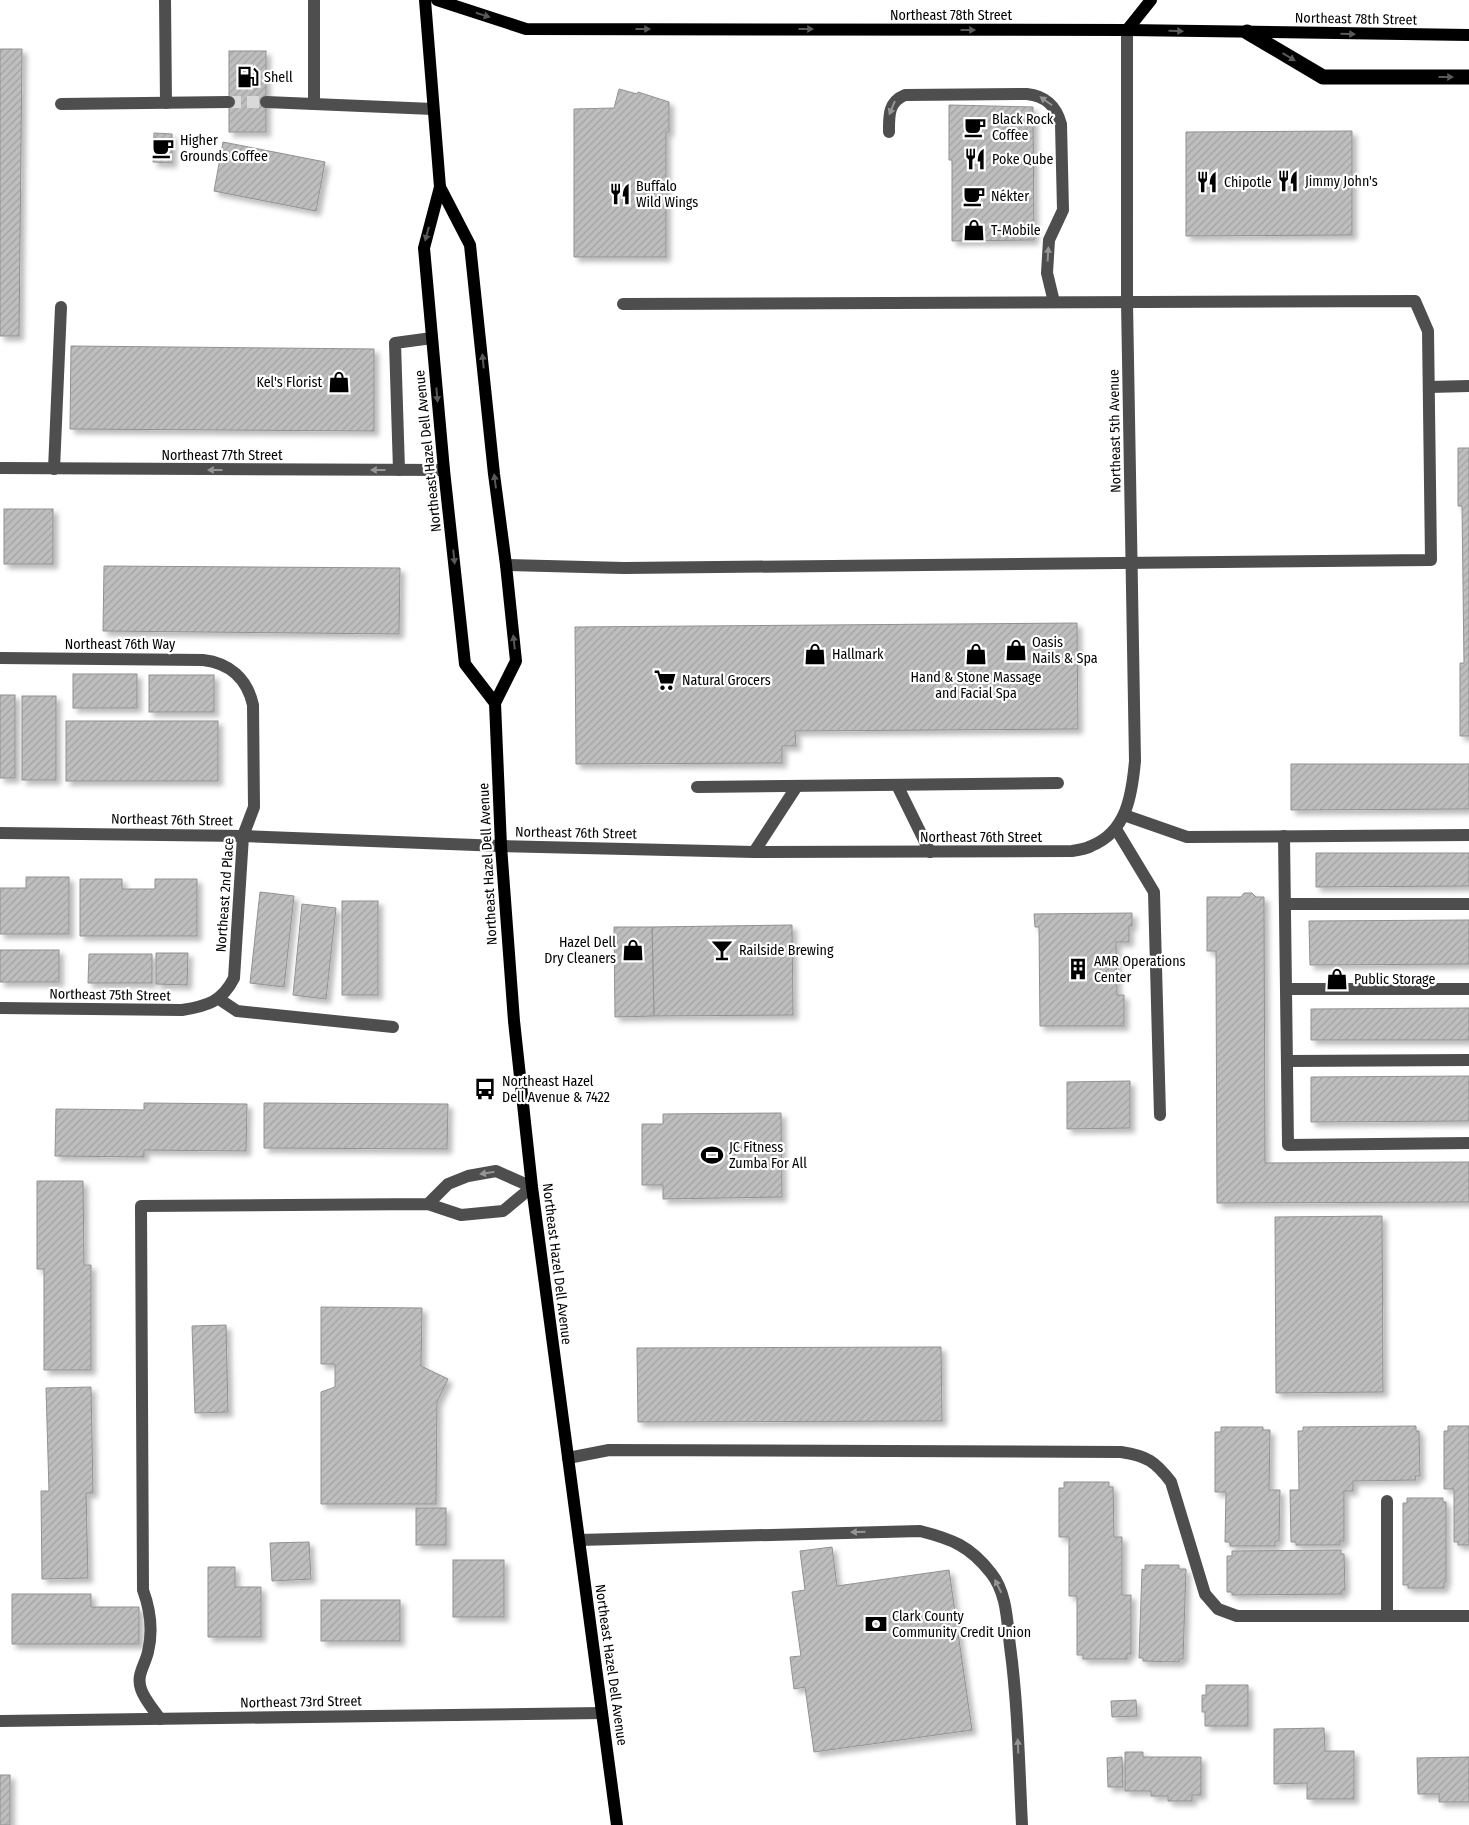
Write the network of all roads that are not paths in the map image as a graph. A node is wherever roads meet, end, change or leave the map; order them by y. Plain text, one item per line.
1 (165, 0) edge
2 (314, 0) edge
3 (425, 0) edge
4 (437, 0) edge
5 (1150, 0) edge
6 (1128, 30) junction
7 (1247, 32) junction
8 (1469, 35) edge
9 (1469, 77) edge
10 (229, 102) tunnel mouth
11 (266, 102) tunnel mouth
12 (166, 103) junction
13 (61, 104) dead end
14 (314, 104) junction
15 (433, 109) junction
16 (888, 132) dead end
17 (440, 187) junction
18 (1054, 302) junction
19 (1128, 302) junction
20 (623, 304) dead end
21 (61, 307) dead end
22 (432, 338) junction
23 (1469, 386) edge
24 (1429, 387) junction
25 (0, 468) edge
26 (54, 469) junction
27 (400, 470) junction
28 (444, 470) junction
29 (1132, 563) junction
30 (506, 565) junction
31 (0, 658) edge
32 (236, 673) joint
33 (495, 704) junction
34 (1058, 783) dead end
35 (897, 785) junction
36 (797, 786) junction
37 (697, 788) dead end
38 (1124, 815) junction
39 (1116, 829) junction
40 (0, 833) edge
41 (1469, 834) edge
42 (242, 836) junction
43 (1284, 836) junction
44 (501, 846) junction
45 (754, 852) junction
46 (930, 852) junction
47 (1285, 904) junction
48 (1469, 904) edge
49 (1469, 989) edge
50 (1286, 990) junction
51 (219, 999) junction
52 (0, 1008) edge
53 (393, 1027) dead end
54 (1469, 1060) edge
55 (1287, 1061) junction
56 (1160, 1115) dead end
57 (1469, 1143) edge
58 (532, 1187) junction
59 (428, 1204) junction
60 (568, 1458) junction
61 (1387, 1501) dead end
62 (579, 1540) junction
63 (1387, 1616) junction
64 (1469, 1616) edge
65 (602, 1713) junction
66 (160, 1719) junction
67 (0, 1721) edge
68 (617, 1825) edge
69 (1022, 1825) edge

1 - 12 street
2 - 14 street
3 - 15 main road, Northeast Hazel Dell Avenue
4 -> 6 main road, Northeast 78th Street
5 - 6 main road
6 -> 7 main road, Northeast 78th Street
6 - 19 street, Northeast 5th Avenue
7 -> 8 main road, Northeast 78th Street
7 -> 9 highway
10 - 12 street
11 - 14 street
12 - 13 street
14 - 15 street
15 - 17 main road, Northeast Hazel Dell Avenue
18 -> 16 street
17 -> 22 main road, Northeast Hazel Dell Avenue
30 -> 17 main road, Northeast Hazel Dell Avenue
18 - 19 street
18 - 20 street
19 - 24 street
19 - 29 street, Northeast 5th Avenue
21 - 26 street
22 - 27 street
22 -> 28 main road, Northeast Hazel Dell Avenue
23 - 24 street
24 - 29 street
25 - 26 street, Northeast 77th Street
27 -> 26 street, Northeast 77th Street
27 - 28 street, Northeast 77th Street
28 -> 33 main road, Northeast Hazel Dell Avenue
29 - 30 street
29 - 38 street, Northeast 5th Avenue
33 -> 30 main road, Northeast Hazel Dell Avenue
31 - 32 street, Northeast 76th Way
32 - 42 street, Northeast 2nd Place
33 - 44 main road, Northeast Hazel Dell Avenue
34 - 35 street
35 - 36 street
35 - 46 street
36 - 37 street
36 - 45 street
38 - 39 street, Northeast 5th Avenue
38 - 43 street
39 - 46 street, Northeast 76th Street
39 - 56 street
40 - 42 street, Northeast 76th Street
41 - 43 street
42 - 44 street, Northeast 76th Street
42 - 51 street, Northeast 2nd Place
43 - 47 street
44 - 45 street, Northeast 76th Street
44 - 58 main road, Northeast Hazel Dell Avenue
45 - 46 street, Northeast 76th Street
47 - 48 street
47 - 50 street
49 - 50 street
50 - 55 street
51 - 52 street, Northeast 75th Street
51 - 53 street
54 - 55 street
55 - 57 street
58 - 59 street
58 -> 59 street
58 - 60 main road, Northeast Hazel Dell Avenue
59 - 66 street
60 - 62 main road, Northeast Hazel Dell Avenue
60 - 63 street
61 - 63 street
62 - 65 main road, Northeast Hazel Dell Avenue
69 -> 62 street
63 - 64 street
65 - 66 street, Northeast 73rd Street
65 - 68 main road, Northeast Hazel Dell Avenue
66 - 67 street, Northeast 73rd Street

